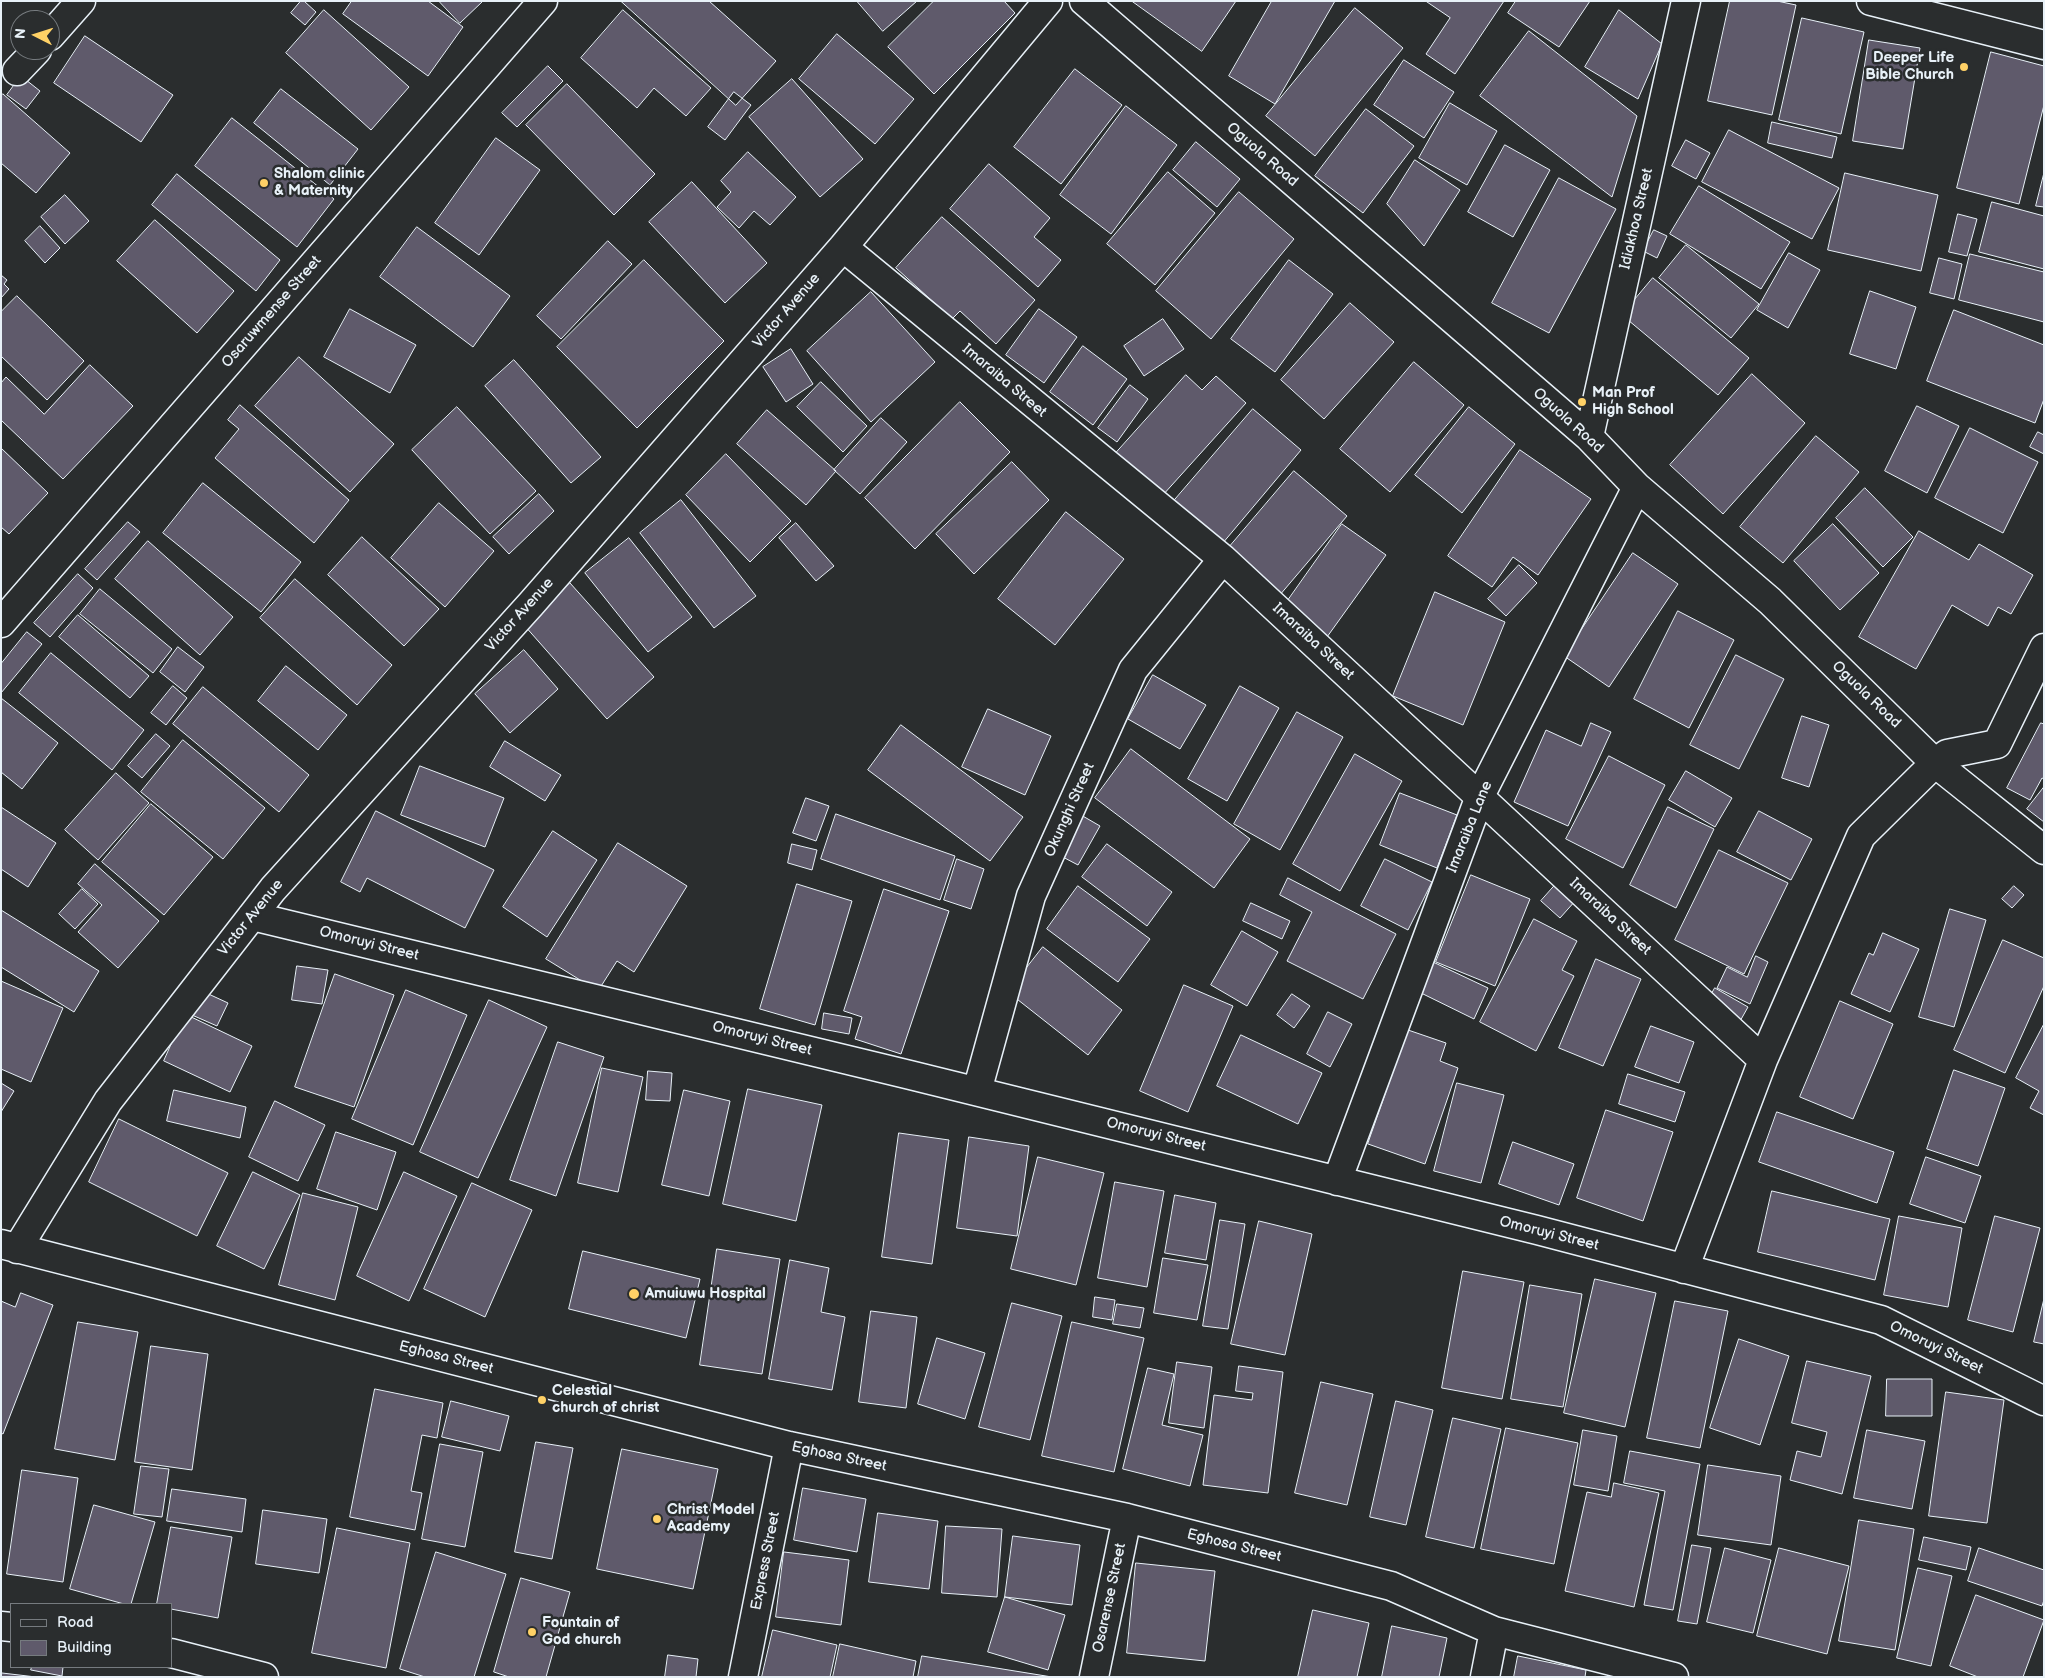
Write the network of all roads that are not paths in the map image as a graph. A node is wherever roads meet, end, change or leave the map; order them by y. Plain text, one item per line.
1 (81, 1) edge
2 (543, 1) edge
3 (1048, 1) edge
4 (1084, 1) edge
5 (1686, 1) edge
6 (1871, 1) edge
7 (60, 25) edge
8 (2044, 45) edge
9 (28, 60) edge
10 (18, 71) dead end
11 (843, 247) junction
12 (1589, 438) junction
13 (1637, 487) junction
14 (1223, 559) junction
15 (1, 623) edge
16 (2044, 648) edge
17 (1935, 763) junction
18 (1480, 796) junction
19 (2044, 850) edge
20 (252, 916) junction
21 (1764, 1060) junction
22 (977, 1091) junction
23 (1337, 1180) junction
24 (9, 1246) edge
25 (1684, 1269) junction
26 (2044, 1401) edge
27 (789, 1446) junction
28 (1126, 1518) junction
29 (1494, 1631) junction
30 (172, 1653) edge
31 (264, 1677) edge
32 (743, 1677) edge
33 (1094, 1677) edge
34 (1485, 1677) edge
35 (1674, 1677) edge

1 - 7 street
2 - 15 street, Osaruwmense Street
3 - 11 street, Victor Avenue
4 - 12 street, Oguola Road
5 - 12 street, Idiakhoa Street
6 - 8 street
9 - 10 street
11 - 14 street, Imaraiba Street
11 - 20 street, Victor Avenue
12 - 13 street, Oguola Road
13 - 17 street, Oguola Road
13 - 18 street, Imaraiba Lane
14 - 18 street, Imaraiba Street
14 - 22 street, Okunghi Street
16 - 17 street
17 - 19 street, Oguola Road
17 - 21 street
18 - 21 street, Imaraiba Street
18 - 23 street, Imaraiba Lane
20 - 22 street, Omoruyi Street
20 - 24 street, Victor Avenue
21 - 25 street
22 - 23 street, Omoruyi Street
23 - 25 street, Omoruyi Street
24 - 27 street, Eghosa Street
25 - 26 street, Omoruyi Street
27 - 28 street, Eghosa Street
27 - 32 street, Express Street
28 - 29 street, Eghosa Street
28 - 33 street, Osarense Street
29 - 34 street
29 - 35 street, Eghosa Street
30 - 31 street

